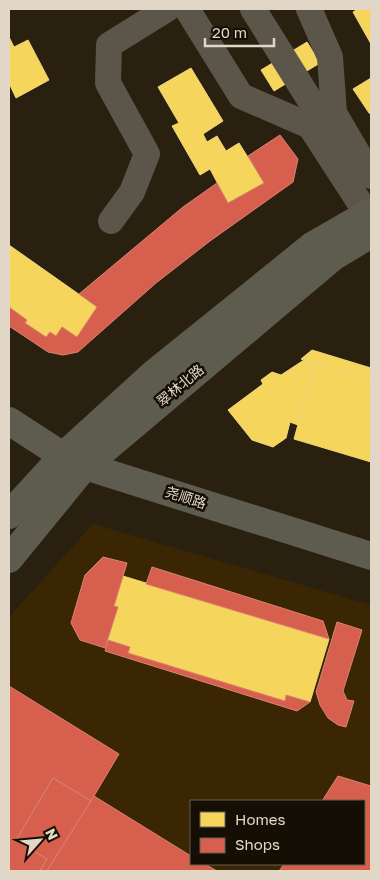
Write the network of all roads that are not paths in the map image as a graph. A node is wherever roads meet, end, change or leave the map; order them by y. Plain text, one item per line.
1 (167, 9) edge
2 (187, 9) edge
3 (253, 9) edge
4 (309, 9) edge
5 (371, 176) edge
6 (370, 215) edge
7 (112, 221) dead end
8 (9, 421) edge
9 (74, 461) junction
10 (9, 516) edge
11 (371, 556) edge
12 (9, 558) edge

1 - 7 street
2 - 6 street
3 - 6 street
4 - 5 street
6 - 9 main road, 翠林北路
8 - 9 main road, 尧顺路
9 - 10 main road, 翠林北路
9 - 11 main road, 尧顺路
9 - 12 main road, 翠林北路

